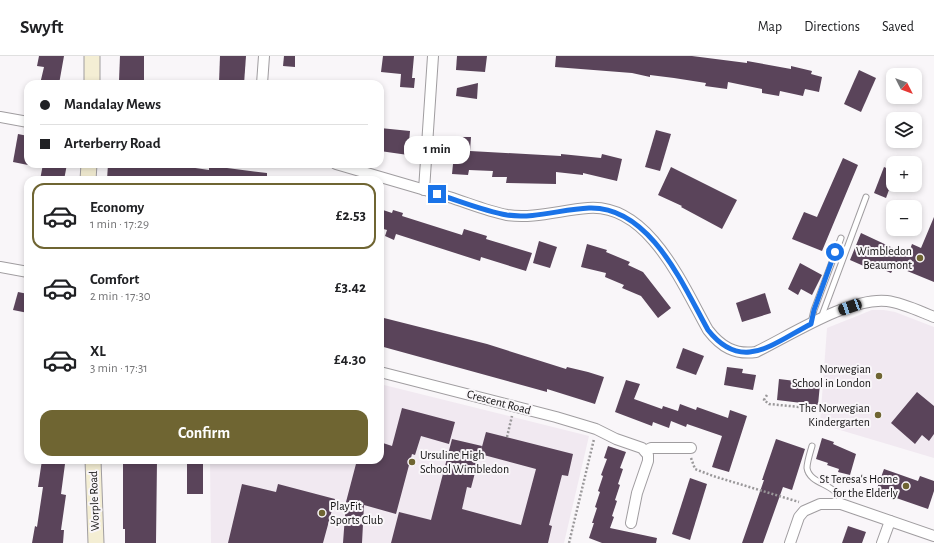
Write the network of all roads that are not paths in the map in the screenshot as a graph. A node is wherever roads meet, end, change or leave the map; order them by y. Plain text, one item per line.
1 (92, 56) edge
2 (264, 56) edge
3 (433, 56) edge
4 (92, 80) edge
5 (262, 80) edge
6 (0, 117) edge
7 (24, 121) edge
8 (350, 168) edge
9 (377, 176) edge
10 (384, 178) edge
11 (424, 190) junction
12 (866, 197) dead end
13 (841, 238) dead end
14 (0, 267) edge
15 (24, 271) edge
16 (934, 317) edge
17 (821, 319) junction
18 (811, 324) junction
19 (384, 373) edge
20 (812, 446) dead end
21 (690, 448) road end
22 (645, 451) junction
23 (93, 464) edge
24 (841, 504) junction
25 (890, 521) junction
26 (631, 523) dead end
27 (934, 536) edge
28 (96, 543) edge
29 (790, 543) edge
30 (882, 543) edge

1 - 4 main road
2 - 5 street
3 - 11 street
6 - 7 street
8 - 9 street
10 - 11 street
11 - 18 street
12 - 17 lane
13 - 18 lane
14 - 15 street
16 - 17 street
17 - 18 street
19 - 22 street, Crescent Road
20 - 24 lane
21 - 22 street
22 - 26 street
23 - 28 main road, Worple Road
24 - 25 street
24 - 29 street
25 - 27 street
25 - 30 street

